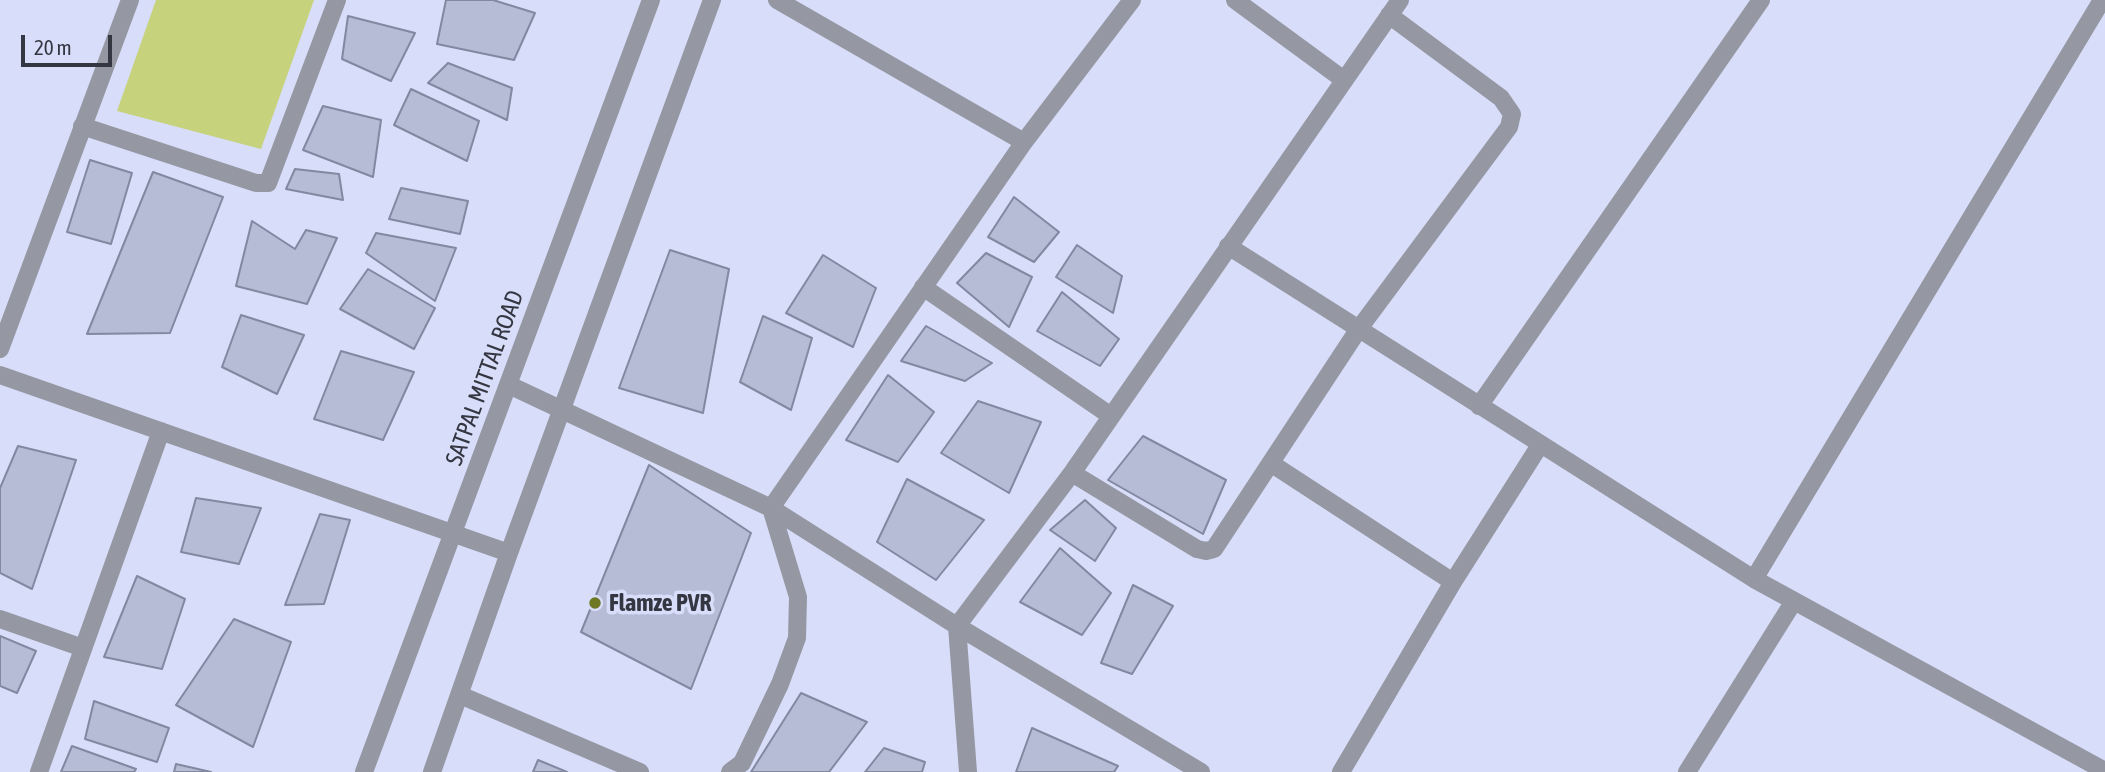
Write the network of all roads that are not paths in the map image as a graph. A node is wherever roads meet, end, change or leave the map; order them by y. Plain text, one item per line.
1 (130, 0) edge
2 (337, 0) edge
3 (651, 0) edge
4 (712, 0) edge
5 (778, 0) edge
6 (1132, 0) edge
7 (1235, 0) edge
8 (1400, 0) edge
9 (1761, 0) edge
10 (2102, 0) edge
11 (1389, 15) junction
12 (1344, 80) junction
13 (82, 126) junction
14 (1024, 142) junction
15 (1228, 246) junction
16 (923, 288) junction
17 (1358, 330) junction
18 (0, 349) edge
19 (0, 376) edge
20 (509, 385) junction
21 (1479, 406) junction
22 (562, 410) junction
23 (1111, 416) junction
24 (161, 431) junction
25 (1540, 446) junction
26 (1272, 464) junction
27 (1072, 473) junction
28 (771, 508) junction
29 (454, 534) junction
30 (509, 553) junction
31 (1754, 579) junction
32 (1453, 582) junction
33 (1794, 601) junction
34 (0, 619) edge
35 (957, 626) junction
36 (83, 648) junction
37 (460, 695) junction
38 (2105, 771) edge
39 (39, 772) edge
40 (364, 772) edge
41 (432, 772) edge
42 (640, 772) edge
43 (730, 772) edge
44 (968, 772) edge
45 (1201, 772) edge
46 (1342, 772) edge
47 (1687, 772) edge

1 - 13 street
2 - 13 street
3 - 20 street, SATPAL MITTAL ROAD
4 - 22 street
5 - 14 street
6 - 14 street
7 - 12 street
8 - 11 street
9 - 21 street
10 - 31 street
11 - 12 street
11 - 17 street
12 - 15 street
13 - 18 street
14 - 16 street
15 - 17 street
15 - 23 street
16 - 23 street
16 - 28 street
17 - 21 street
17 - 26 street
19 - 24 street
20 - 22 street
20 - 29 street, SATPAL MITTAL ROAD
21 - 25 street
22 - 28 street
22 - 30 street
23 - 27 street
24 - 29 street
24 - 36 street
25 - 31 street
25 - 32 street
26 - 27 street
26 - 32 street
27 - 35 street
28 - 35 street
28 - 43 street
29 - 30 street
29 - 40 street, SATPAL MITTAL ROAD
30 - 37 street
31 - 33 street
32 - 46 street
33 - 38 street
33 - 47 street
34 - 36 street
35 - 44 street
35 - 45 street
36 - 39 street
37 - 41 street
37 - 42 street

